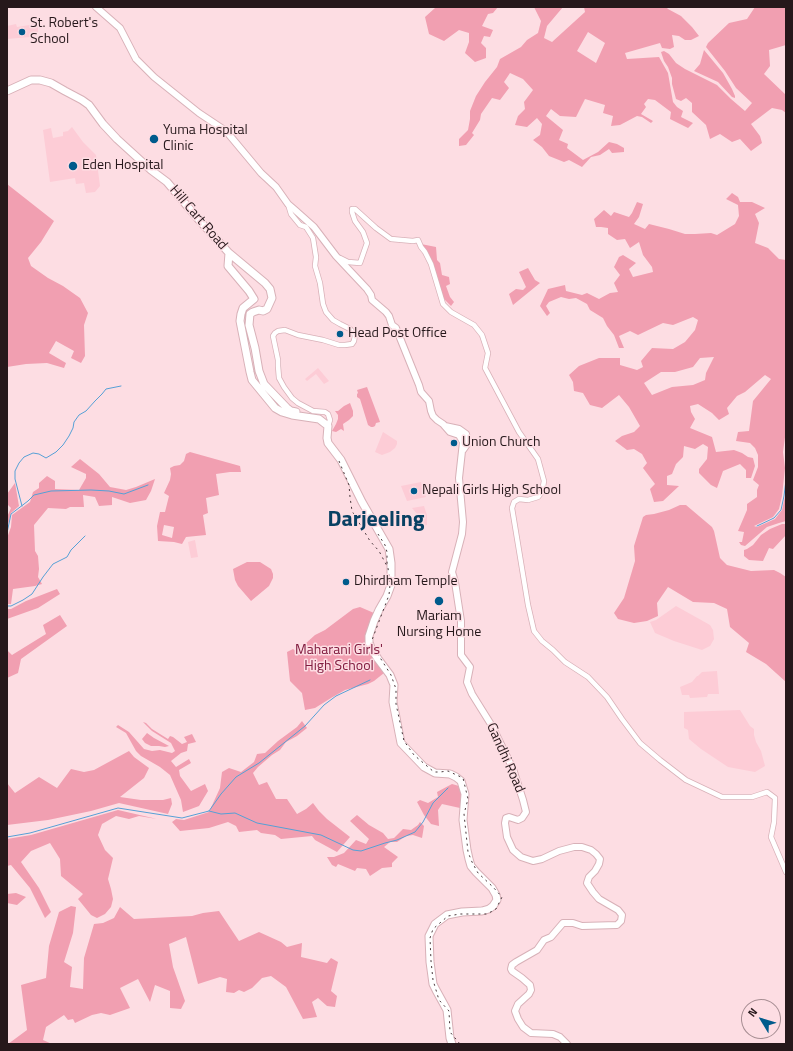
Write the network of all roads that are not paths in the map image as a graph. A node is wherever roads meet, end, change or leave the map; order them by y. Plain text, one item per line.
1 (96, 7) edge
2 (7, 91) edge
3 (288, 204) junction
4 (229, 253) junction
5 (336, 256) junction
6 (316, 418) junction
7 (328, 426) junction
8 (786, 872) edge
9 (452, 1044) edge
10 (568, 1044) edge

1 - 3 main road, Gandhi Road
2 - 4 highway, Hill Cart Road
3 - 5 main road, Gandhi Road
3 - 7 street
4 - 6 highway, Hill Cart Road
4 - 6 highway
5 - 8 street
5 - 10 main road, Gandhi Road
6 - 7 highway, Hill Cart Road
7 - 9 highway

